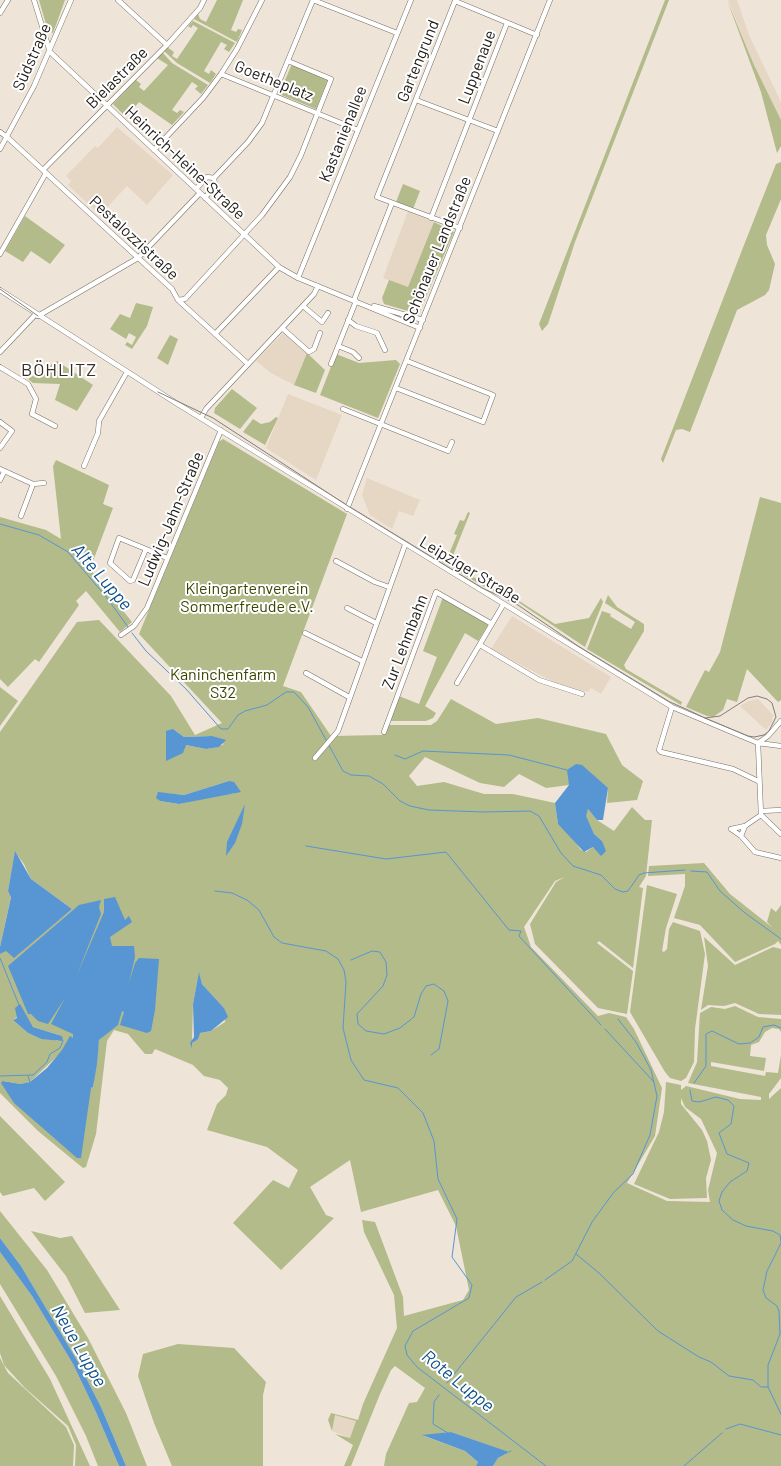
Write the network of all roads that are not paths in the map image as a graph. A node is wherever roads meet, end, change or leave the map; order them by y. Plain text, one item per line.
1 (7, 0) edge
2 (34, 0) edge
3 (71, 0) edge
4 (118, 0) edge
5 (204, 0) edge
6 (262, 0) edge
7 (313, 0) edge
8 (411, 0) edge
9 (550, 0) edge
10 (0, 13) edge
11 (507, 23) junction
12 (396, 33) junction
13 (537, 35) junction
14 (167, 45) junction
15 (50, 52) junction
16 (288, 61) junction
17 (221, 74) junction
18 (274, 94) junction
19 (416, 100) junction
20 (106, 106) junction
21 (317, 112) junction
22 (469, 121) junction
23 (358, 130) junction
24 (498, 131) junction
25 (0, 132) edge
26 (7, 137) junction
27 (0, 149) edge
28 (154, 150) junction
29 (45, 172) junction
30 (214, 178) junction
31 (198, 191) junction
32 (205, 198) junction
33 (392, 203) junction
34 (431, 218) junction
35 (460, 228) junction
36 (244, 234) junction
37 (0, 254) edge
38 (138, 258) junction
39 (279, 267) junction
40 (298, 278) junction
41 (318, 286) junction
42 (0, 290) edge
43 (178, 300) junction
44 (357, 301) junction
45 (303, 306) junction
46 (328, 312) dead end
47 (36, 316) junction
48 (348, 320) junction
49 (423, 320) junction
50 (282, 328) junction
51 (420, 328) junction
52 (320, 333) dead end
53 (215, 334) junction
54 (338, 346) junction
55 (385, 350) dead end
56 (0, 352) edge
57 (360, 358) dead end
58 (407, 361) junction
59 (248, 364) junction
60 (331, 364) dead end
61 (0, 367) edge
62 (127, 372) junction
63 (396, 388) junction
64 (343, 409) dead end
65 (201, 418) junction
66 (0, 422) edge
67 (382, 424) junction
68 (55, 426) dead end
69 (221, 430) junction
70 (452, 442) dead end
71 (0, 448) edge
72 (84, 466) dead end
73 (2, 470) edge
74 (0, 480) edge
75 (44, 482) dead end
76 (32, 484) junction
77 (346, 509) junction
78 (21, 516) dead end
79 (405, 545) junction
80 (146, 549) junction
81 (168, 558) junction
82 (336, 561) dead end
83 (390, 587) junction
84 (503, 605) junction
85 (347, 608) dead end
86 (376, 622) junction
87 (492, 624) junction
88 (305, 633) dead end
89 (121, 635) dead end
90 (480, 645) junction
91 (362, 661) junction
92 (306, 673) dead end
93 (457, 683) dead end
94 (582, 694) dead end
95 (349, 697) junction
96 (672, 707) junction
97 (781, 721) edge
98 (384, 732) dead end
99 (758, 743) junction
100 (781, 746) edge
101 (315, 758) dead end
102 (758, 781) junction
103 (781, 810) edge
104 (761, 813) junction
105 (745, 826) junction
106 (781, 834) edge
107 (741, 836) junction
108 (781, 858) edge

1 - 10 street
2 - 15 street, Heinrich-Heine-Straße
3 - 15 street, Südstraße
4 - 14 street
5 - 14 street, Bielastraße
6 - 17 street
7 - 12 street
7 - 16 street
8 - 12 street, Kastanienallee
9 - 13 street, Schönauer Landstraße
11 - 13 street, Gartengrund
11 - 19 street, Gartengrund
11 - 22 street, Luppenaue
12 - 23 street, Kastanienallee
13 - 24 street, Schönauer Landstraße
14 - 20 street, Bielastraße
15 - 20 street, Heinrich-Heine-Straße
15 - 26 street, Südstraße
16 - 18 street
16 - 21 street, Goetheplatz
17 - 18 street, Goetheplatz
17 - 28 street
18 - 21 street, Goetheplatz
18 - 30 street
19 - 22 street, Luppenaue
19 - 33 street, Gartengrund
20 - 28 street, Heinrich-Heine-Straße
20 - 29 street, Bielastraße
21 - 23 street, Goetheplatz
21 - 36 street
22 - 24 street, Luppenaue
22 - 34 street, Luppenaue
23 - 40 street, Kastanienallee
24 - 35 street, Schönauer Landstraße
25 - 26 street, Pestalozzistraße
26 - 27 street, Südstraße
26 - 29 street, Pestalozzistraße
28 - 31 street, Heinrich-Heine-Straße
29 - 37 street, Bielastraße
29 - 38 street, Pestalozzistraße
30 - 31 street
30 - 32 street
31 - 32 street, Heinrich-Heine-Straße
31 - 38 street
32 - 36 street, Heinrich-Heine-Straße
33 - 34 street, Gartengrund
33 - 44 street
34 - 35 street, Gartengrund
35 - 49 street, Schönauer Landstraße
36 - 39 street, Heinrich-Heine-Straße
36 - 43 street
38 - 43 street, Pestalozzistraße
38 - 47 street
39 - 40 street, Heinrich-Heine-Straße
39 - 53 street
40 - 41 street, Heinrich-Heine-Straße
41 - 44 street, Heinrich-Heine-Straße
41 - 45 street
42 - 47 street
43 - 53 street, Pestalozzistraße
44 - 48 street
44 - 49 street, Heinrich-Heine-Straße
44 - 51 street, Heinrich-Heine-Straße
45 - 46 street
45 - 50 street
47 - 56 street
47 - 62 street, Leipziger Straße
48 - 54 street
48 - 55 street
49 - 51 street, Schönauer Landstraße
50 - 52 street
50 - 59 street
51 - 58 street, Schönauer Landstraße
53 - 59 street, Pestalozzistraße
54 - 57 street
54 - 60 street
58 - 63 street, Schönauer Landstraße
58 - 63 street
59 - 65 street
61 - 68 street
62 - 65 street, Leipziger Straße
62 - 72 street
63 - 67 street, Schönauer Landstraße
64 - 67 street
65 - 69 street, Leipziger Straße
66 - 71 street
67 - 70 street
67 - 77 street, Schönauer Landstraße
69 - 77 street, Leipziger Straße
69 - 81 street, Ludwig-Jahn-Straße
73 - 74 street
73 - 76 street
75 - 76 street
76 - 78 street
77 - 79 street, Leipziger Straße
79 - 83 street
79 - 84 street, Leipziger Straße
80 - 80 street
80 - 81 street
81 - 89 street, Ludwig-Jahn-Straße
82 - 83 street
83 - 86 street
84 - 87 street
84 - 96 street, Leipziger Straße
85 - 86 street
86 - 91 street
87 - 90 street
87 - 98 street, Zur Lehmbahn
88 - 91 street
90 - 93 street
90 - 94 street
91 - 95 street
92 - 95 street
95 - 101 street
96 - 99 street, Leipziger Straße
96 - 102 street
97 - 99 street
99 - 100 street, Leipziger Straße
99 - 102 street
102 - 104 street
103 - 104 street
104 - 105 street
104 - 106 street
105 - 107 street
105 - 107 street
107 - 108 street

